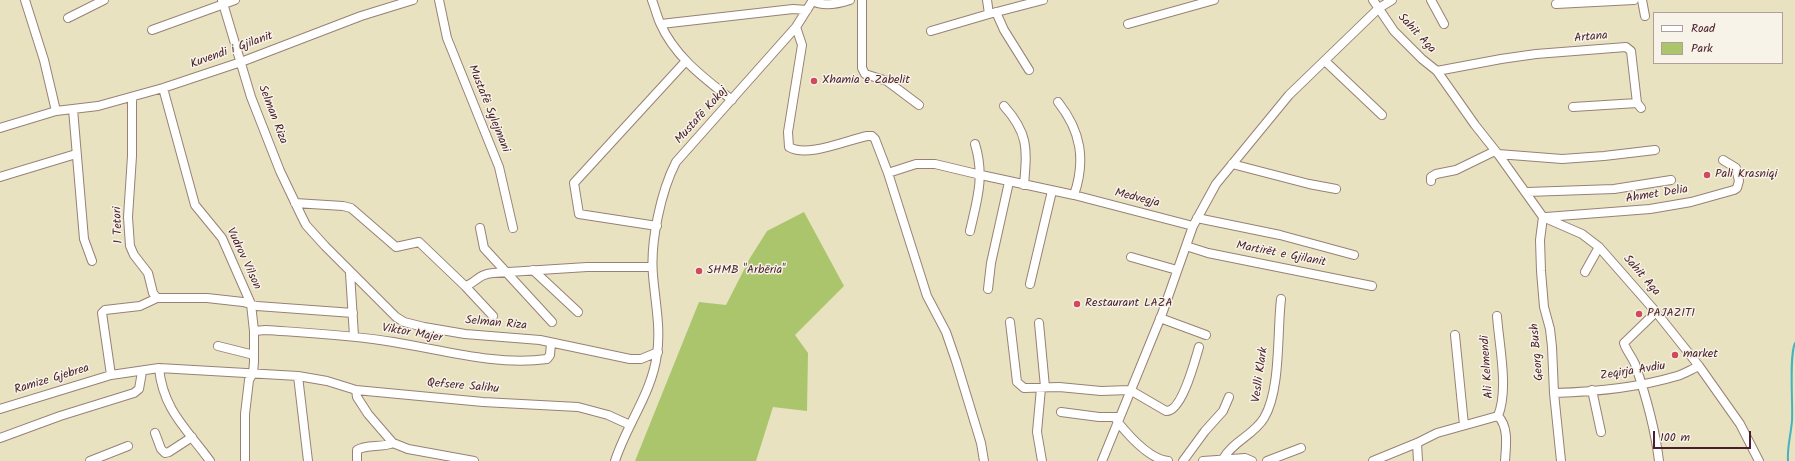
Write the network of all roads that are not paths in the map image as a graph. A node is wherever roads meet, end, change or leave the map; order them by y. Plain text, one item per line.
1 (24, 0) edge
2 (104, 0) edge
3 (235, 0) edge
4 (413, 0) edge
5 (439, 0) edge
6 (652, 0) edge
7 (850, 0) edge
8 (862, 0) edge
9 (987, 0) edge
10 (1043, 0) edge
11 (1214, 0) edge
12 (1373, 0) edge
13 (1392, 0) edge
14 (1431, 0) edge
15 (1634, 0) edge
16 (1642, 0) edge
17 (812, 1) edge
18 (1612, 1) edge
19 (223, 2) edge
20 (1556, 4) dead end
21 (1379, 8) junction
22 (807, 10) junction
23 (993, 13) junction
24 (1645, 16) dead end
25 (68, 18) dead end
26 (661, 24) junction
27 (1128, 24) dead end
28 (1444, 24) dead end
29 (796, 26) junction
30 (152, 30) dead end
31 (931, 31) dead end
32 (1325, 61) junction
33 (241, 62) junction
34 (685, 62) junction
35 (1029, 70) dead end
36 (1437, 71) junction
37 (163, 88) junction
38 (132, 97) junction
39 (732, 100) junction
40 (1058, 102) dead end
41 (918, 104) dead end
42 (1004, 106) dead end
43 (1573, 107) dead end
44 (73, 109) junction
45 (56, 111) junction
46 (1382, 116) dead end
47 (0, 128) edge
48 (976, 144) dead end
49 (1655, 150) dead end
50 (1496, 152) junction
51 (76, 154) junction
52 (1723, 160) dead end
53 (1232, 164) junction
54 (888, 173) junction
55 (981, 175) junction
56 (0, 177) edge
57 (1671, 180) dead end
58 (1431, 181) dead end
59 (1009, 182) junction
60 (1024, 184) junction
61 (1336, 189) dead end
62 (1052, 191) junction
63 (1527, 192) junction
64 (1074, 195) junction
65 (295, 203) junction
66 (1543, 217) junction
67 (1195, 222) junction
68 (657, 226) junction
69 (480, 228) dead end
70 (513, 228) dead end
71 (970, 231) dead end
72 (1186, 246) junction
73 (1599, 247) junction
74 (1354, 255) dead end
75 (1131, 257) dead end
76 (92, 261) dead end
77 (652, 267) junction
78 (533, 270) junction
79 (1177, 270) junction
80 (506, 272) junction
81 (1585, 272) dead end
82 (350, 273) junction
83 (1030, 284) dead end
84 (465, 286) junction
85 (1372, 286) dead end
86 (988, 289) dead end
87 (157, 298) junction
88 (1281, 299) dead end
89 (251, 304) junction
90 (578, 312) dead end
91 (1656, 312) junction
92 (353, 313) junction
93 (493, 316) dead end
94 (1497, 316) dead end
95 (1160, 318) junction
96 (552, 322) dead end
97 (1010, 322) dead end
98 (1039, 323) dead end
99 (254, 331) junction
100 (1206, 335) dead end
101 (1455, 335) dead end
102 (354, 336) junction
103 (551, 343) junction
104 (218, 346) dead end
105 (1199, 347) dead end
106 (658, 352) junction
107 (254, 355) junction
108 (1699, 366) junction
109 (159, 368) junction
110 (142, 372) junction
111 (253, 373) junction
112 (111, 375) junction
113 (298, 376) junction
114 (1641, 383) junction
115 (1043, 387) junction
116 (356, 390) junction
117 (1130, 390) junction
118 (1592, 390) junction
119 (1554, 393) junction
120 (1229, 398) dead end
121 (0, 409) edge
122 (1061, 412) dead end
123 (1498, 416) junction
124 (1118, 419) junction
125 (630, 425) junction
126 (1464, 425) junction
127 (1601, 432) dead end
128 (155, 433) dead end
129 (192, 437) junction
130 (0, 438) edge
131 (392, 443) junction
132 (1417, 443) junction
133 (128, 446) dead end
134 (1302, 448) dead end
135 (1394, 457) edge
136 (1222, 459) junction
137 (90, 461) edge
138 (210, 461) edge
139 (244, 461) edge
140 (308, 461) edge
141 (357, 461) edge
142 (474, 461) edge
143 (615, 461) edge
144 (984, 461) edge
145 (1042, 461) edge
146 (1102, 461) edge
147 (1165, 461) edge
148 (1183, 461) edge
149 (1203, 461) edge
150 (1252, 461) edge
151 (1267, 461) edge
152 (1373, 461) edge
153 (1418, 461) edge
154 (1505, 461) edge
155 (1561, 461) edge
156 (1659, 461) edge
157 (1759, 461) edge

1 - 45 street
2 - 25 street
3 - 19 street
4 - 33 street, Kuvendi i Gjilanit
5 - 70 street, Mustafë Sylejmani
6 - 26 street
7 - 17 street
8 - 41 street
9 - 23 street
10 - 23 street
11 - 27 street
12 - 21 street, Sahit Aga
13 - 21 street
14 - 28 street
15 - 18 street
16 - 24 street
17 - 22 street, Mustafë Kokaj
18 - 20 street
19 - 30 street
19 - 33 street, Selman Riza
21 - 32 street
21 - 36 street, Sahit Aga
22 - 26 street
22 - 29 street, Mustafë Kokaj
23 - 31 street
23 - 35 street
26 - 34 street
29 - 39 street, Mustafë Kokaj
29 - 54 street
32 - 46 street
32 - 53 street
33 - 37 street, Kuvendi i Gjilanit
33 - 65 street, Selman Riza
34 - 39 street
34 - 68 street
36 - 43 street, Artana
36 - 50 street, Sahit Aga
37 - 38 street, Kuvendi i Gjilanit
37 - 89 street, Vudrov Vilson
38 - 44 street, Kuvendi i Gjilanit
38 - 87 street, 1 Tetori
39 - 68 street, Mustafë Kokaj
40 - 64 street
42 - 60 street
44 - 45 street, Kuvendi i Gjilanit
44 - 51 street
45 - 47 street, Kuvendi i Gjilanit
48 - 55 street
49 - 50 street
50 - 58 street
50 - 63 street, Sahit Aga
51 - 56 street
51 - 76 street
52 - 66 street, Ahmet Delia
53 - 61 street
53 - 67 street
54 - 55 street, Medvegja
54 - 144 street
55 - 59 street, Medvegja
55 - 71 street
57 - 63 street
59 - 60 street, Medvegja
59 - 86 street
60 - 62 street, Medvegja
62 - 64 street, Medvegja
62 - 83 street
63 - 66 street, Sahit Aga
64 - 67 street, Medvegja
65 - 82 street, Selman Riza
65 - 84 street
66 - 73 street, Sahit Aga
66 - 119 street, Georg Bush
67 - 72 street
67 - 74 street, Medvegja
68 - 77 street, Mustafë Kokaj
69 - 80 street
72 - 79 street
72 - 85 street, Martirët e Gjilanit
73 - 81 street
73 - 91 street, Sahit Aga
75 - 79 street
77 - 78 street
77 - 106 street
78 - 80 street
78 - 90 street
79 - 95 street
80 - 84 street
80 - 96 street
82 - 92 street
82 - 103 street, Selman Riza
84 - 93 street
87 - 89 street
87 - 112 street
88 - 136 street, Veslli Klark
89 - 92 street
89 - 99 street, Vudrov Vilson
91 - 108 street, Sahit Aga
91 - 114 street
92 - 102 street
94 - 123 street, Ali Kelmendi
95 - 100 street
95 - 117 street
97 - 115 street
98 - 115 street
99 - 102 street, Viktor Majer
99 - 107 street, Vudrov Vilson
101 - 126 street
102 - 103 street, Viktor Majer
103 - 106 street, Selman Riza
104 - 107 street
105 - 117 street
106 - 125 street
107 - 111 street, Vudrov Vilson
108 - 114 street, Zeqirja Avdiu
108 - 157 street, Sahit Aga
109 - 110 street, Ramize Gjebrea
109 - 111 street, Ramize Gjebrea
109 - 129 street
110 - 112 street, Ramize Gjebrea
110 - 130 street
111 - 113 street, Ramize Gjebrea
111 - 139 street
112 - 121 street, Ramize Gjebrea
113 - 116 street, Ramize Gjebrea
113 - 140 street
114 - 118 street, Zeqirja Avdiu
114 - 156 street
115 - 117 street
115 - 145 street
116 - 125 street, Qefsere Salihu
116 - 131 street
117 - 124 street
118 - 119 street, Zeqirja Avdiu
118 - 127 street, Zeqirja Avdiu
119 - 155 street, Georg Bush
120 - 148 street
122 - 124 street
123 - 126 street
123 - 154 street, Ali Kelmendi
124 - 146 street
124 - 147 street
125 - 143 street
126 - 132 street
128 - 129 street
129 - 138 street
131 - 141 street
131 - 142 street
132 - 135 street
132 - 153 street
133 - 137 street
134 - 151 street
135 - 152 street
136 - 149 street
136 - 150 street

